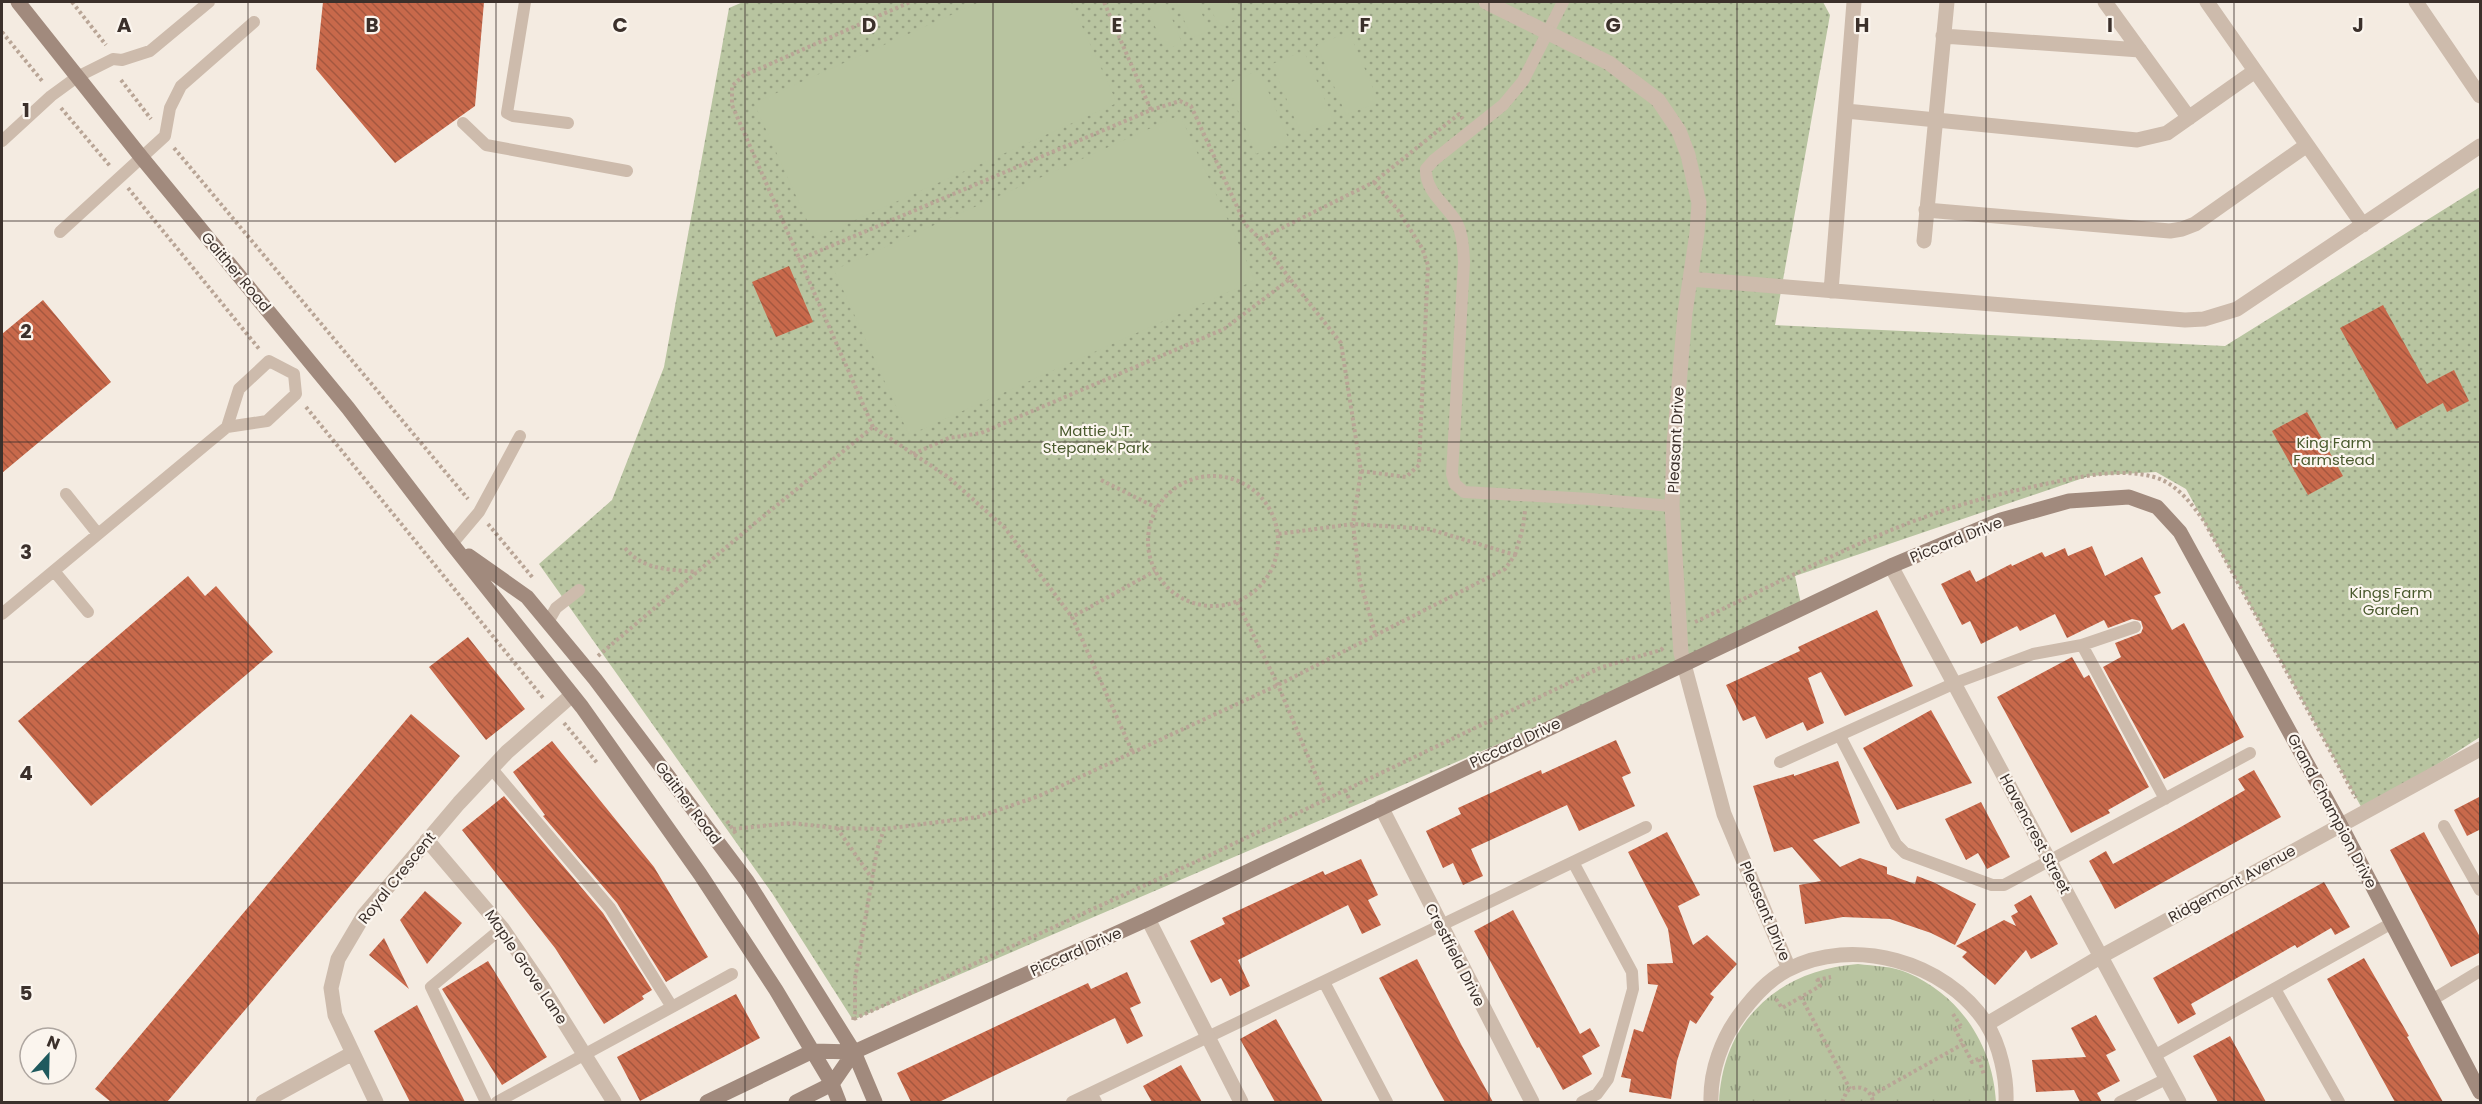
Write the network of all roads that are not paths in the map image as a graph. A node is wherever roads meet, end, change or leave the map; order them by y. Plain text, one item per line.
1 (18, 2) edge
2 (209, 2) edge
3 (525, 2) edge
4 (1486, 2) edge
5 (1563, 2) edge
6 (1854, 2) edge
7 (1947, 2) edge
8 (2106, 2) edge
9 (2207, 2) edge
10 (2416, 2) edge
11 (254, 22) dead end
12 (1548, 32) junction
13 (1943, 36) junction
14 (2140, 50) junction
15 (2255, 71) junction
16 (77, 77) junction
17 (2481, 96) edge
18 (1846, 111) junction
19 (2189, 118) junction
20 (1935, 120) junction
21 (463, 123) dead end
22 (567, 123) dead end
23 (2, 141) edge
24 (2307, 145) junction
25 (2481, 146) edge
26 (142, 158) junction
27 (627, 171) dead end
28 (1926, 210) junction
29 (2362, 225) junction
30 (60, 232) dead end
31 (1924, 241) dead end
32 (1690, 279) junction
33 (1831, 291) junction
34 (309, 360) junction
35 (294, 374) junction
36 (227, 427) junction
37 (520, 436) dead end
38 (66, 494) dead end
39 (1672, 506) junction
40 (2180, 532) joint
41 (98, 534) junction
42 (452, 544) junction
43 (1891, 566) junction
44 (54, 571) junction
45 (579, 590) dead end
46 (88, 612) dead end
47 (2, 614) edge
48 (548, 622) junction
49 (2135, 627) dead end
50 (2082, 645) junction
51 (1683, 665) junction
52 (1955, 683) junction
53 (572, 695) junction
54 (1840, 736) junction
55 (2481, 749) edge
56 (2250, 753) dead end
57 (1780, 762) dead end
58 (491, 768) junction
59 (2165, 799) junction
60 (1380, 807) junction
61 (2340, 824) junction
62 (2444, 826) dead end
63 (1646, 827) dead end
64 (427, 840) junction
65 (2048, 860) junction
66 (1573, 862) junction
67 (2480, 888) edge
68 (1148, 919) junction
69 (2392, 923) junction
70 (1440, 926) junction
71 (502, 928) junction
72 (2100, 957) junction
73 (1789, 969) junction
74 (2481, 971) edge
75 (732, 974) dead end
76 (1324, 982) junction
77 (2275, 989) junction
78 (2432, 1000) junction
79 (672, 1007) junction
80 (1987, 1024) junction
81 (1207, 1037) junction
82 (813, 1051) junction
83 (854, 1052) junction
84 (351, 1054) junction
85 (585, 1056) junction
86 (2154, 1056) junction
87 (2166, 1079) junction
88 (832, 1084) junction
89 (2479, 1085) edge
90 (1094, 1098) edge
91 (263, 1102) edge
92 (376, 1102) edge
93 (486, 1102) edge
94 (497, 1102) edge
95 (614, 1102) edge
96 (707, 1102) edge
97 (796, 1102) edge
98 (839, 1102) edge
99 (874, 1102) edge
100 (1072, 1102) edge
101 (1241, 1102) edge
102 (1388, 1102) edge
103 (1532, 1102) edge
104 (1582, 1102) edge
105 (1711, 1102) edge
106 (2006, 1102) edge
107 (2120, 1102) edge
108 (2179, 1102) edge
109 (2339, 1102) edge

1 - 16 street, Gaither Road
2 - 16 lane
3 - 22 lane
4 - 12 street, Pleasant Drive
5 - 12 lane
6 - 18 street
7 - 13 street
8 - 14 street
9 - 15 street
10 - 17 street
11 - 26 lane
12 - 32 street, Pleasant Drive
12 - 39 lane
13 - 14 street
13 - 20 street
14 - 19 street
15 - 19 street
15 - 24 street
16 - 23 lane
16 - 26 street, Gaither Road
18 - 20 street
18 - 33 street
19 - 20 street
20 - 28 street
21 - 27 lane
24 - 28 street
24 - 29 street
25 - 29 street
26 - 30 lane
26 - 34 street, Gaither Road
28 - 31 street
29 - 33 street
32 - 33 street
32 - 39 street, Pleasant Drive
34 - 35 lane
34 - 42 street, Gaither Road
35 - 36 lane
35 - 36 lane
36 - 41 lane
37 - 42 lane
38 - 41 lane
39 - 51 street, Pleasant Drive
40 - 43 street, Piccard Drive
40 - 61 street, Grand Champion Drive
41 - 44 lane
42 - 48 street, Gaither Road
42 - 53 street, Gaither Road
43 - 51 street, Piccard Drive
43 - 52 street, Havencrest Street
44 - 46 lane
44 - 47 lane
45 - 48 lane
48 - 83 street, Gaither Road
49 - 50 lane
50 - 52 lane
50 - 59 lane
51 - 60 street, Piccard Drive
51 - 73 street, Pleasant Drive
52 - 54 lane
52 - 65 street, Havencrest Street
53 - 58 street, Royal Crescent
53 - 82 street, Gaither Road
54 - 57 lane
54 - 65 lane
55 - 61 street, Ridgemont Avenue
56 - 59 lane
58 - 64 street, Royal Crescent
58 - 79 lane
59 - 65 lane
60 - 68 street, Piccard Drive
60 - 70 street, Crestfield Drive
61 - 69 street, Grand Champion Drive
61 - 72 street, Ridgemont Avenue
62 - 67 lane
63 - 66 lane
64 - 71 street, Maple Grove Lane
64 - 84 street, Royal Crescent
65 - 72 street, Havencrest Street
66 - 70 lane
66 - 104 lane
68 - 81 street
68 - 83 street, Piccard Drive
69 - 77 lane
69 - 78 street, Grand Champion Drive
70 - 76 lane
70 - 103 street, Crestfield Drive
71 - 85 street, Maple Grove Lane
71 - 93 lane
72 - 80 street, Ridgemont Avenue
72 - 86 street, Havencrest Street
73 - 80 street
73 - 105 street
74 - 78 lane
75 - 79 lane
76 - 81 lane
76 - 102 lane
77 - 86 lane
77 - 109 lane
78 - 89 street, Grand Champion Drive
79 - 85 lane
80 - 106 street
81 - 90 lane
81 - 101 street
82 - 83 street, Piccard Drive
82 - 88 street, Gaither Road
82 - 96 street, Piccard Drive
83 - 88 street
83 - 99 street, Gaither Road
84 - 91 street
84 - 92 street, Royal Crescent
85 - 94 lane
85 - 95 street, Maple Grove Lane
86 - 87 street, Havencrest Street
87 - 107 lane
87 - 108 street, Havencrest Street
88 - 97 street
88 - 98 street, Gaither Road
90 - 100 lane

